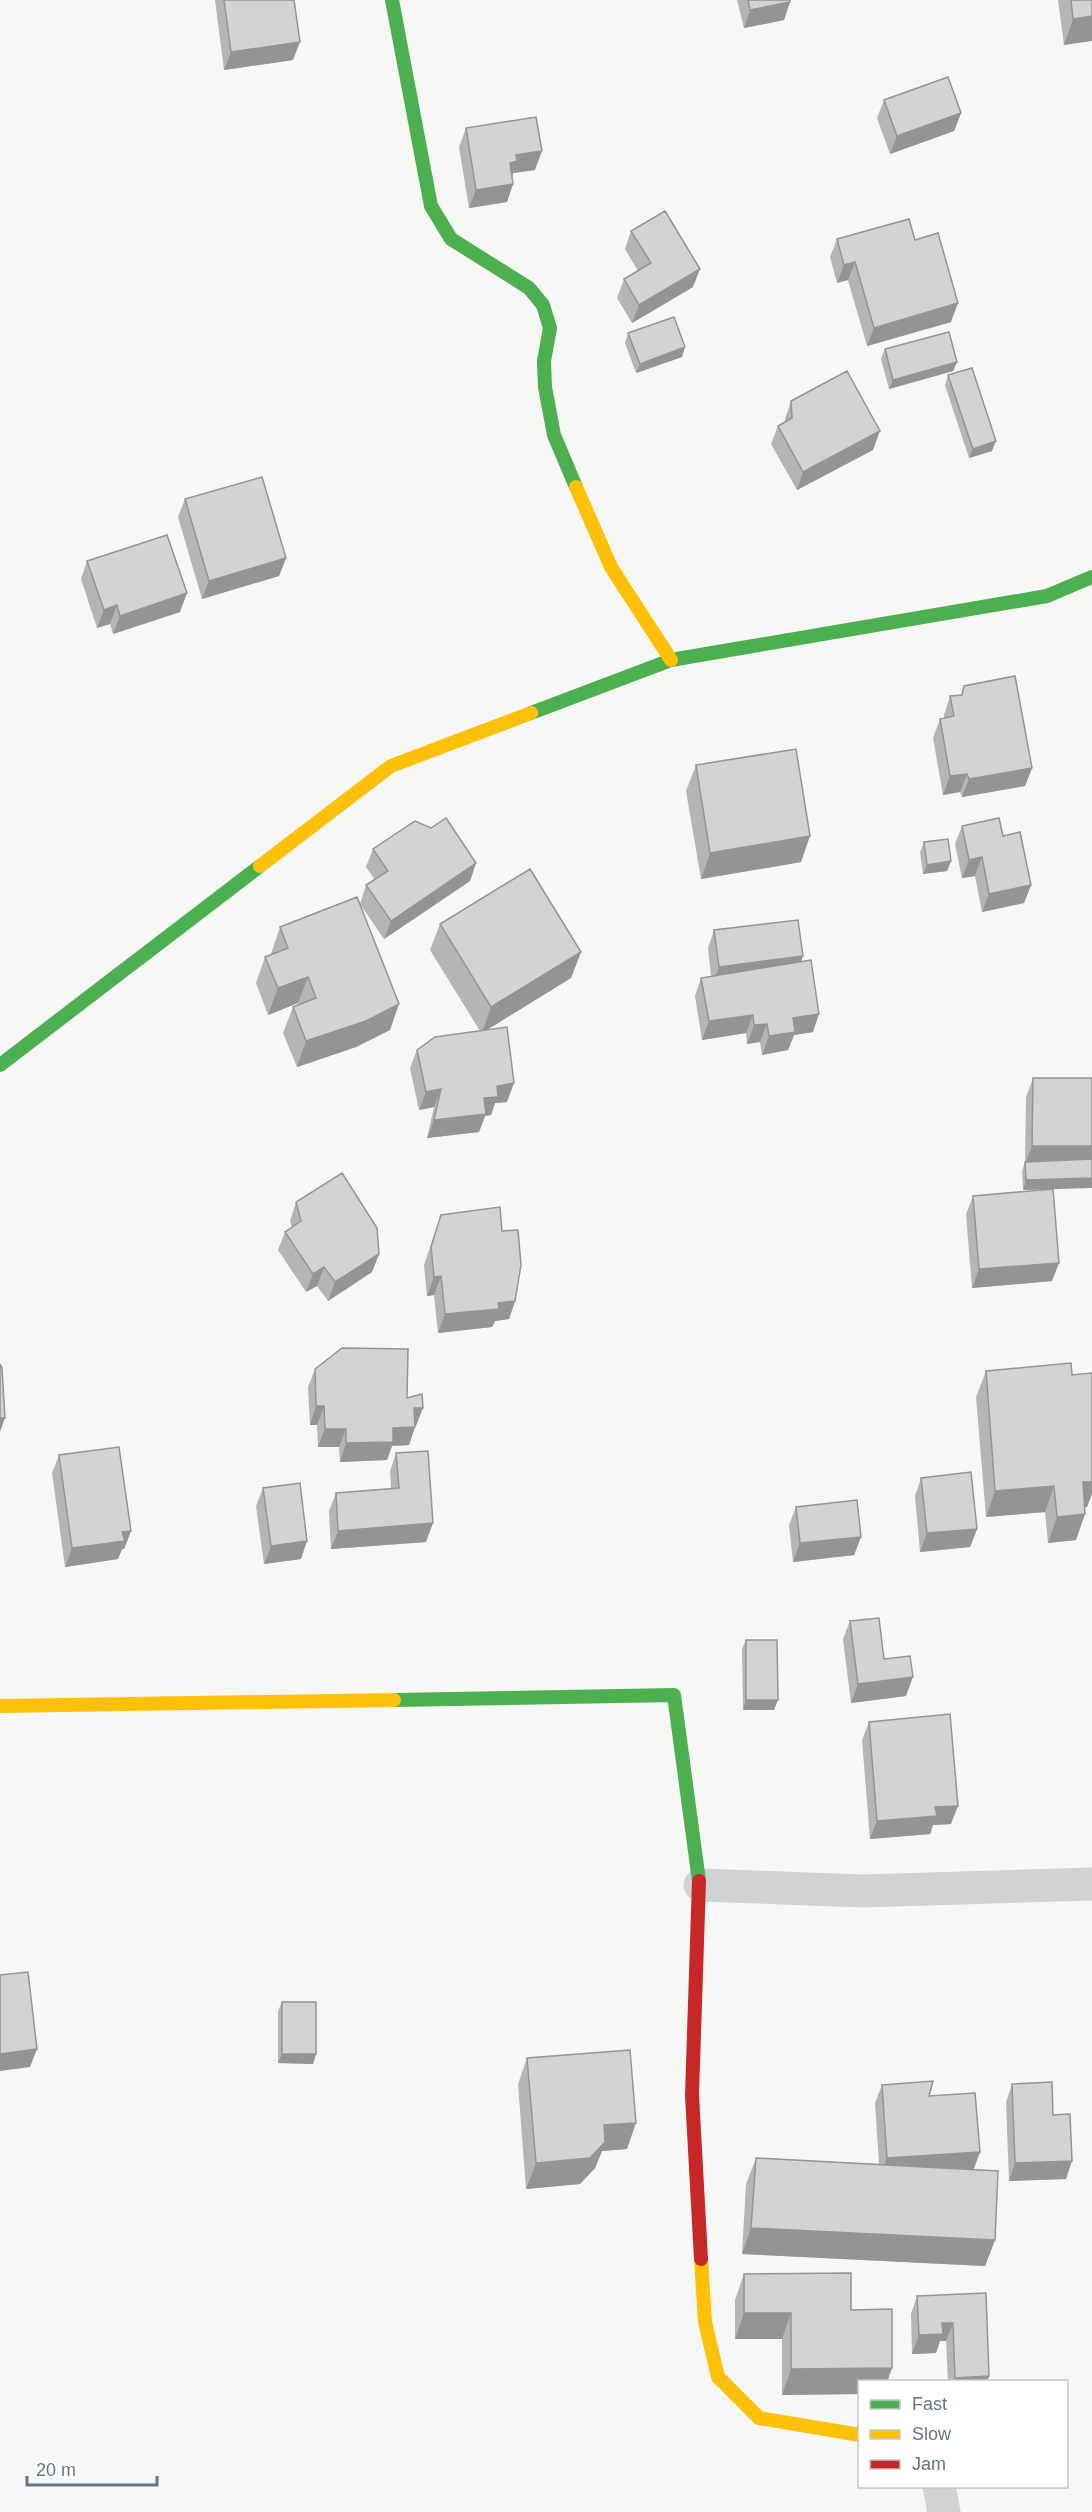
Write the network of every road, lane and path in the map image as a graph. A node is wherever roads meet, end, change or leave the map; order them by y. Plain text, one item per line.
1 (392, 0) edge
2 (1092, 577) edge
3 (671, 660) junction
4 (0, 1065) edge
5 (0, 1706) edge
6 (1092, 1884) edge
7 (700, 1885) junction
8 (858, 2435) edge
9 (939, 2488) edge
10 (944, 2512) edge

1 - 3 street
2 - 3 street
3 - 4 street
5 - 7 street
6 - 7 street
7 - 8 street
9 - 10 street

